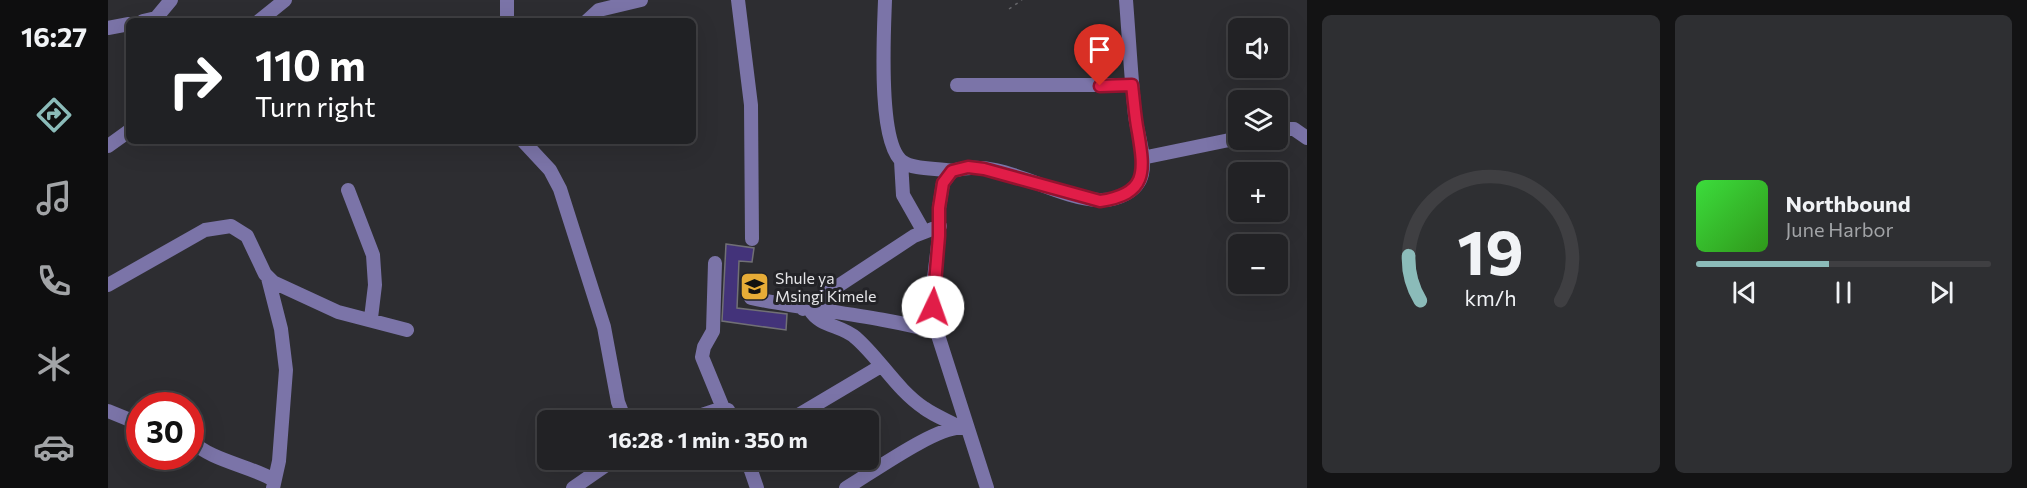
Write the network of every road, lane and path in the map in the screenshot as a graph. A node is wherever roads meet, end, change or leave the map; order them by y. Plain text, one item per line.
1 (171, 0) edge
2 (285, 0) edge
3 (507, 0) edge
4 (641, 0) edge
5 (738, 0) edge
6 (885, 0) edge
7 (1022, 0) edge
8 (1126, 0) edge
9 (1008, 9) dead end
10 (156, 18) edge
11 (263, 18) edge
12 (507, 18) edge
13 (590, 18) edge
14 (126, 25) edge
15 (108, 28) edge
16 (957, 85) dead end
17 (1132, 85) junction
18 (1288, 129) edge
19 (126, 133) edge
20 (1307, 138) edge
21 (1228, 140) edge
22 (526, 144) edge
23 (108, 147) edge
24 (1142, 158) junction
25 (901, 161) junction
26 (952, 171) junction
27 (348, 190) dead end
28 (940, 226) junction
29 (924, 232) junction
30 (752, 239) dead end
31 (715, 263) dead end
32 (268, 279) junction
33 (108, 285) edge
34 (751, 298) dead end
35 (806, 309) junction
36 (371, 318) junction
37 (407, 330) dead end
38 (937, 332) junction
39 (881, 366) junction
40 (723, 408) junction
41 (621, 410) edge
42 (717, 410) edge
43 (728, 410) edge
44 (807, 410) edge
45 (108, 411) edge
46 (126, 418) edge
47 (966, 429) junction
48 (204, 451) edge
49 (599, 470) edge
50 (751, 470) edge
51 (274, 484) edge
52 (573, 488) edge
53 (757, 488) edge
54 (846, 488) edge
55 (987, 488) edge

1 - 10 street
2 - 11 street
3 - 12 street
4 - 13 street
5 - 30 street
6 - 25 street
7 - 9 path
8 - 17 street
14 - 15 street
16 - 17 street
17 - 24 street
18 - 20 street
19 - 23 street
21 - 24 street
22 - 41 street
24 - 26 street
25 - 26 street
25 - 29 street
26 - 28 street
27 - 36 street
28 - 29 street
28 - 38 street
29 - 35 street
31 - 40 street
32 - 33 street
32 - 36 street
32 - 51 street
34 - 35 street
35 - 38 street
35 - 39 street
36 - 37 street
38 - 47 street
39 - 44 street
39 - 47 street
40 - 42 street
40 - 43 street
45 - 46 street
47 - 54 street
47 - 55 street
48 - 51 street
49 - 52 street
50 - 53 street

